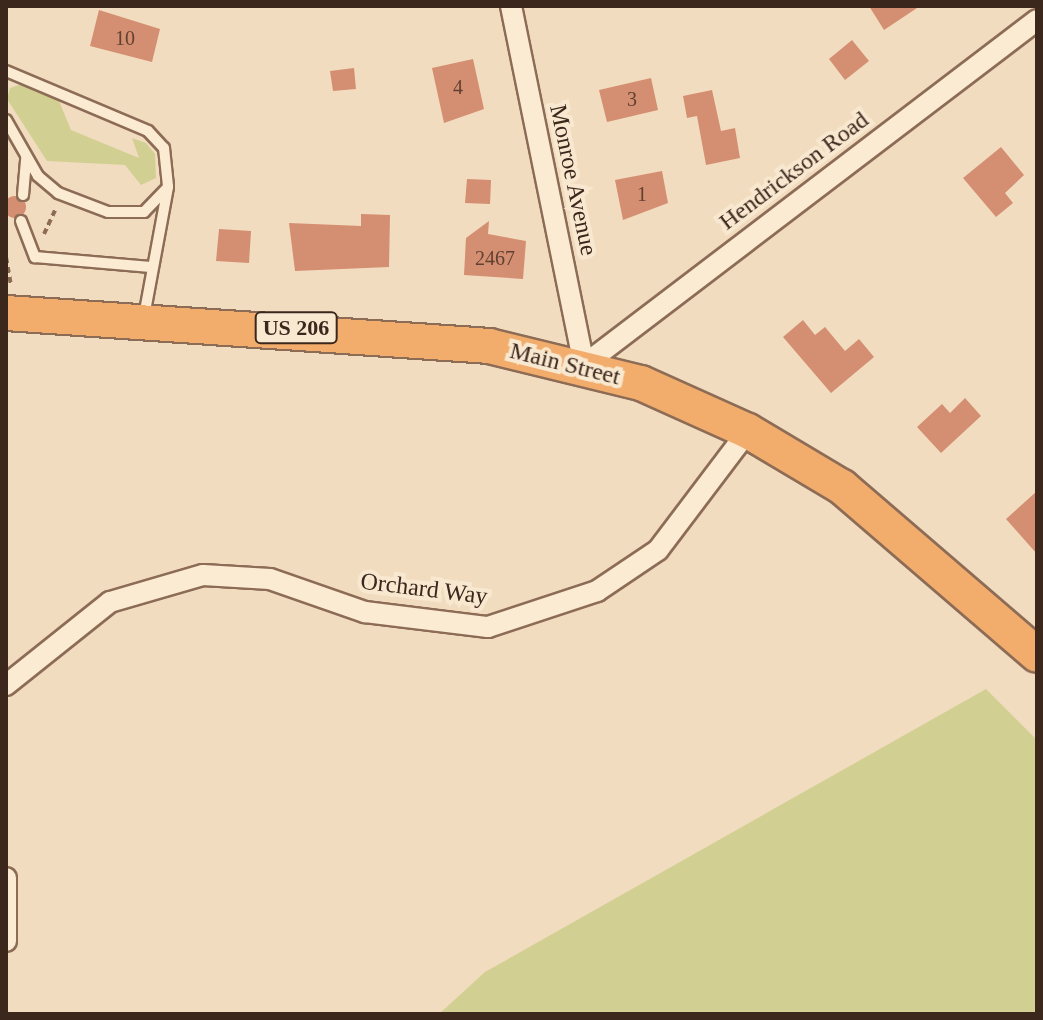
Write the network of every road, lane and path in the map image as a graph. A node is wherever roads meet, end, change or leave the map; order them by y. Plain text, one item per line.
1 (511, 6) edge
2 (1037, 20) edge
3 (6, 71) edge
4 (6, 120) edge
5 (26, 155) junction
6 (168, 187) junction
7 (23, 195) dead end
8 (21, 221) dead end
9 (8, 253) edge
10 (151, 267) junction
11 (9, 299) edge
12 (144, 320) junction
13 (584, 365) junction
14 (748, 431) junction
15 (1037, 655) edge
16 (6, 685) edge
17 (6, 878) edge
18 (6, 941) edge

1 - 13 street, Monroe Avenue
2 - 13 street, Hendrickson Road
3 - 6 lane
4 - 5 lane
5 - 6 lane
5 - 7 lane
6 - 10 lane
8 - 10 lane
9 - 11 path
10 - 12 lane
11 - 12 highway, Main Street / US 206
12 - 13 highway, Main Street / US 206
13 - 14 highway, Main Street / US 206
14 - 15 highway, Main Street / US 206
14 - 16 street, Orchard Way
17 - 18 street

